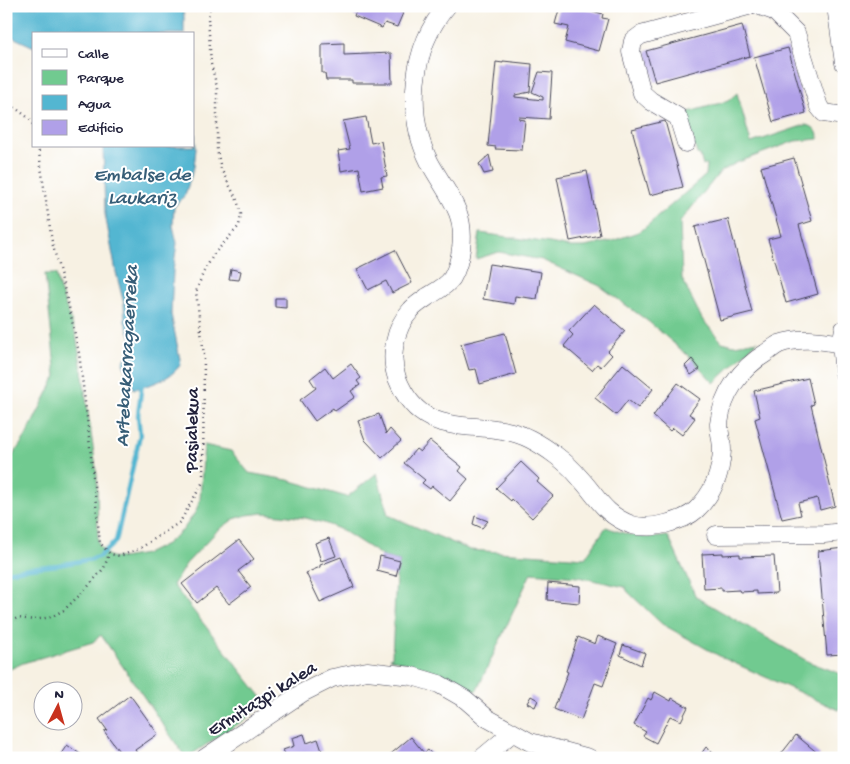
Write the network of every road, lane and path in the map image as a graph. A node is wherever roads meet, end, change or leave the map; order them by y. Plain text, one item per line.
1 (210, 6) edge
2 (447, 6) edge
3 (748, 6) edge
4 (760, 6) edge
5 (836, 6) edge
6 (844, 64) edge
7 (6, 101) edge
8 (844, 116) edge
9 (32, 123) edge
10 (686, 142) dead end
11 (38, 148) edge
12 (842, 337) edge
13 (844, 373) edge
14 (844, 532) edge
15 (716, 536) dead end
16 (110, 554) junction
17 (6, 623) edge
18 (512, 733) junction
19 (205, 758) edge
20 (482, 758) edge
21 (589, 758) edge

1 - 16 path, Pasialekua
2 - 12 street
3 - 10 street
4 - 8 street
5 - 6 street
7 - 9 path
11 - 16 path
12 - 13 street
14 - 15 street
16 - 17 path
18 - 19 street, Ermitazpi kalea
18 - 20 street
18 - 21 street, Ermitazpi kalea

